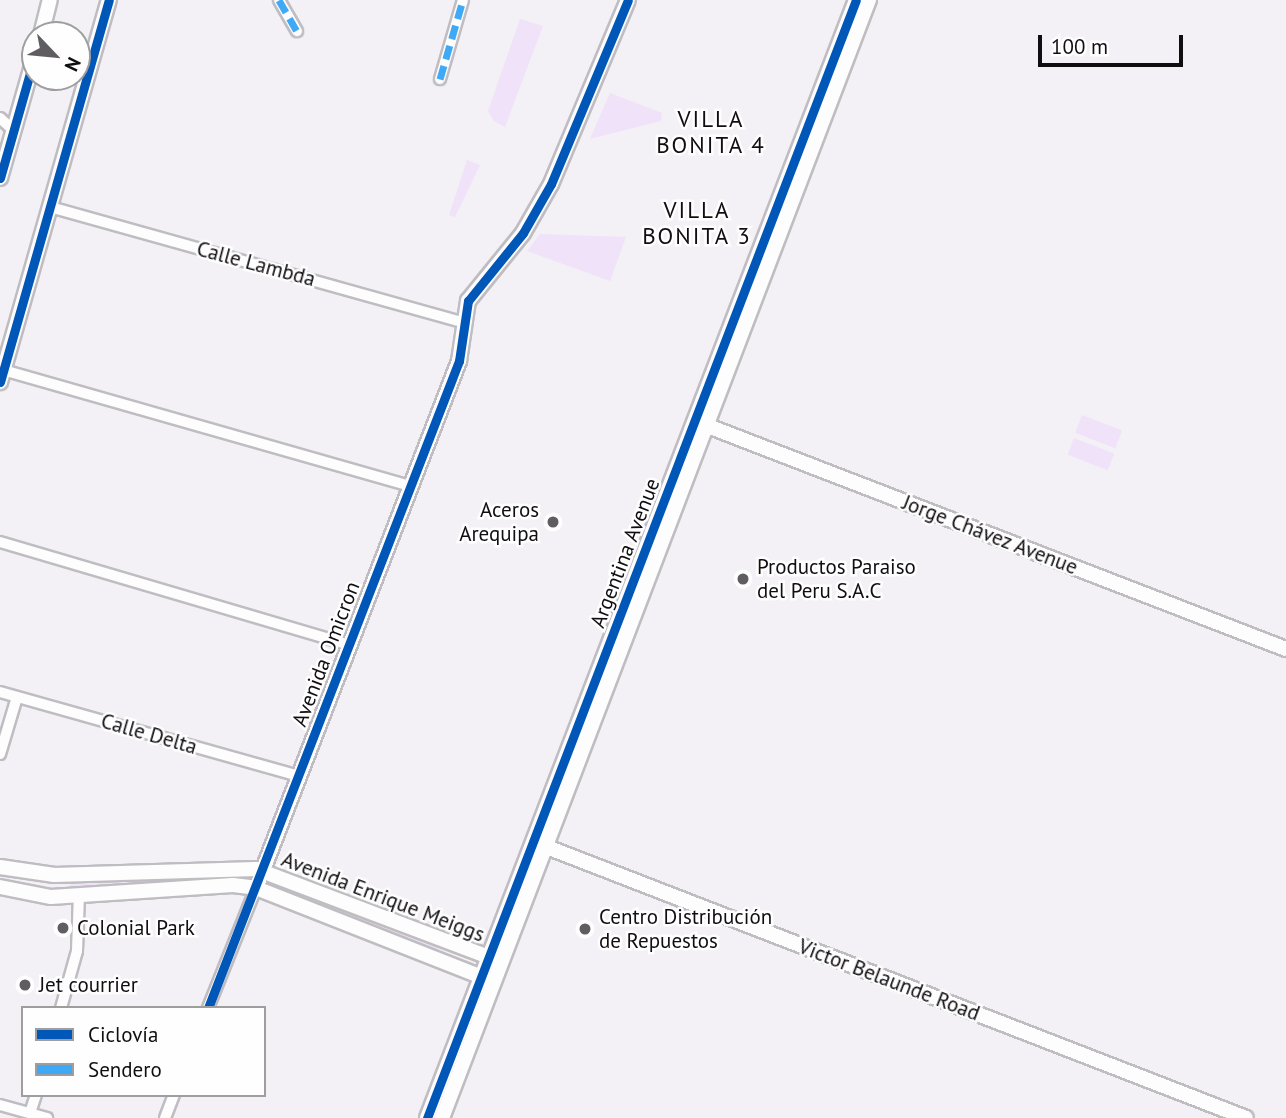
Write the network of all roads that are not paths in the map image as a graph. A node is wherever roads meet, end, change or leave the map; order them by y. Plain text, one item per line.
1 (50, 0) edge
2 (109, 0) edge
3 (279, 0) edge
4 (463, 0) edge
5 (628, 0) edge
6 (856, 0) edge
7 (869, 0) edge
8 (45, 21) edge
9 (297, 31) dead end
10 (440, 79) dead end
11 (25, 91) edge
12 (0, 118) edge
13 (14, 131) junction
14 (0, 178) edge
15 (50, 207) junction
16 (464, 316) junction
17 (2, 376) edge
18 (700, 423) junction
19 (409, 486) junction
20 (0, 542) edge
21 (349, 645) junction
22 (1286, 649) edge
23 (0, 692) edge
24 (17, 697) junction
25 (0, 754) edge
26 (299, 776) junction
27 (539, 844) junction
28 (0, 867) edge
29 (199, 867) junction
30 (262, 870) junction
31 (294, 881) junction
32 (200, 886) junction
33 (0, 887) edge
34 (256, 888) junction
35 (79, 895) junction
36 (287, 899) junction
37 (444, 940) junction
38 (495, 959) junction
39 (437, 960) junction
40 (487, 980) junction
41 (62, 1006) edge
42 (209, 1006) edge
43 (35, 1097) edge
44 (173, 1097) edge
45 (0, 1105) edge
46 (30, 1113) junction
47 (1225, 1114) edge
48 (47, 1118) edge
49 (165, 1118) edge
50 (427, 1118) edge
51 (442, 1118) edge
52 (1246, 1118) edge

1 - 8 main road
2 - 15 main road
3 - 9 street
4 - 10 street
5 - 16 main road
6 - 18 main road, Argentina Avenue
7 - 18 main road, Argentina Avenue
11 - 13 main road
12 - 13 street
13 - 14 main road
15 - 16 street, Calle Lambda
15 - 17 main road
16 - 19 main road, Avenida Omicron
17 - 19 street
18 - 22 main road, Jorge Chávez Avenue
18 - 27 main road, Argentina Avenue
19 - 21 main road, Avenida Omicron
20 - 21 street
21 - 26 main road, Avenida Omicron
23 - 24 street, Calle Delta
24 - 25 street
24 - 26 street, Calle Delta
26 - 30 main road, Avenida Omicron
27 - 38 main road, Argentina Avenue
27 - 47 main road, Victor Belaunde Road
28 - 29 main road, Avenida Enrique Meiggs
29 - 30 main road, Avenida Enrique Meiggs
29 - 32 main road
30 - 31 main road, Avenida Enrique Meiggs
30 - 34 main road, Avenida Omicron
31 - 36 main road
31 - 37 main road, Avenida Enrique Meiggs
32 - 34 main road, Avenida Enrique Meiggs
32 - 35 main road, Avenida Enrique Meiggs
33 - 35 main road, Avenida Enrique Meiggs
34 - 36 main road, Avenida Enrique Meiggs
34 - 42 street, Avenida Omicron
35 - 41 street
36 - 39 main road, Avenida Enrique Meiggs
37 - 38 main road, Avenida Enrique Meiggs
37 - 39 main road
38 - 40 main road, Argentina Avenue
39 - 40 main road, Avenida Enrique Meiggs
40 - 50 main road, Argentina Avenue
40 - 51 main road, Argentina Avenue
43 - 46 street
44 - 49 street
45 - 46 street
46 - 48 street
47 - 52 main road, Victor Belaunde Road

